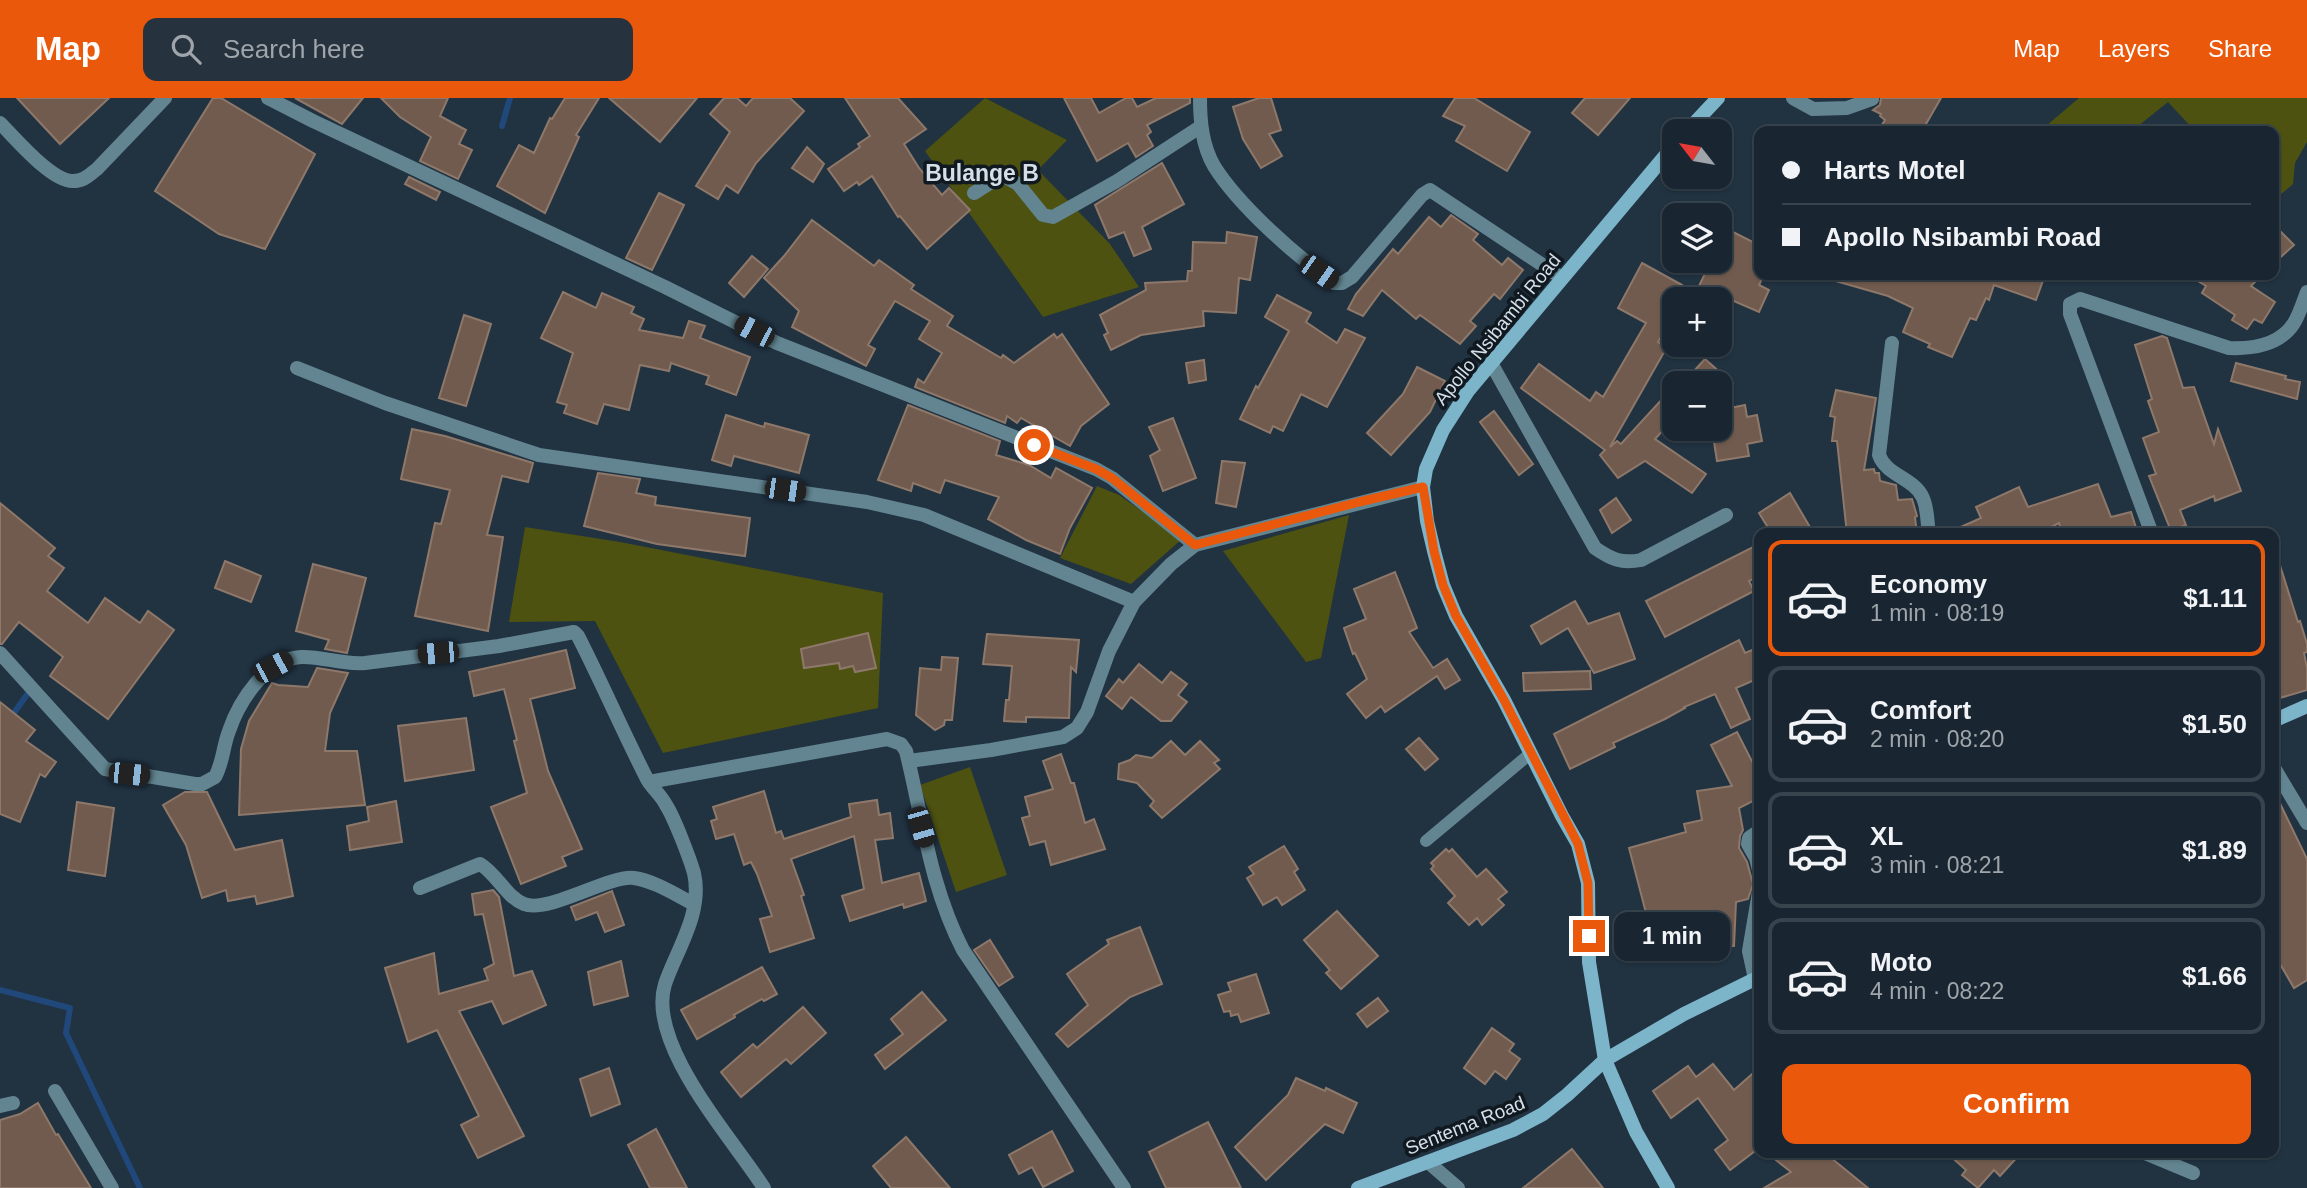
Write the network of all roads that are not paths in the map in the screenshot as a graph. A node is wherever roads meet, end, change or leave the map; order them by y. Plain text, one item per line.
1 (165, 98) edge
2 (268, 98) edge
3 (1200, 98) edge
4 (1717, 98) edge
5 (1793, 98) edge
6 (1872, 99) edge
7 (1698, 119) edge
8 (0, 124) edge
9 (1200, 128) junction
10 (1662, 159) edge
11 (974, 193) dead end
12 (1562, 278) junction
13 (2307, 292) edge
14 (1892, 343) dead end
15 (1491, 363) junction
16 (297, 368) dead end
17 (1423, 487) junction
18 (1726, 515) dead end
19 (1929, 528) edge
20 (2150, 528) edge
21 (1195, 545) junction
22 (1134, 602) junction
23 (0, 653) edge
24 (2307, 706) edge
25 (2279, 718) edge
26 (1531, 753) junction
27 (909, 761) junction
28 (2279, 776) edge
29 (649, 782) junction
30 (2307, 823) edge
31 (1754, 834) edge
32 (1426, 841) dead end
33 (1754, 854) edge
34 (421, 888) dead end
35 (694, 904) junction
36 (1754, 922) edge
37 (1754, 968) edge
38 (1754, 980) edge
39 (1605, 1060) junction
40 (55, 1091) dead end
41 (2157, 1158) edge
42 (1428, 1162) junction
43 (2193, 1173) dead end
44 (112, 1188) edge
45 (764, 1188) edge
46 (1124, 1188) edge
47 (1358, 1188) edge
48 (1458, 1188) edge
49 (1668, 1188) edge

1 - 8 street
2 - 21 street
3 - 9 street
4 - 7 street
5 - 6 street
9 - 11 street
9 - 12 street
10 - 12 street, Apollo Nsibambi Road
12 - 15 street, Apollo Nsibambi Road
13 - 20 street
14 - 19 street
15 - 17 street, Apollo Nsibambi Road
15 - 18 street
16 - 22 street
17 - 21 street
17 - 26 street, Apollo Nsibambi Road
21 - 22 street
22 - 27 street
23 - 29 street
24 - 25 street
26 - 32 lane
26 - 39 street, Apollo Nsibambi Road
27 - 29 street
27 - 46 street
28 - 30 street
29 - 35 street
31 - 33 street
34 - 35 street
35 - 45 street
36 - 37 street
38 - 39 street, Sentema Road
39 - 42 street, Sentema Road
39 - 49 street, Apollo Nsibambi Road
40 - 44 street
41 - 43 street
42 - 47 street, Sentema Road
42 - 48 street

